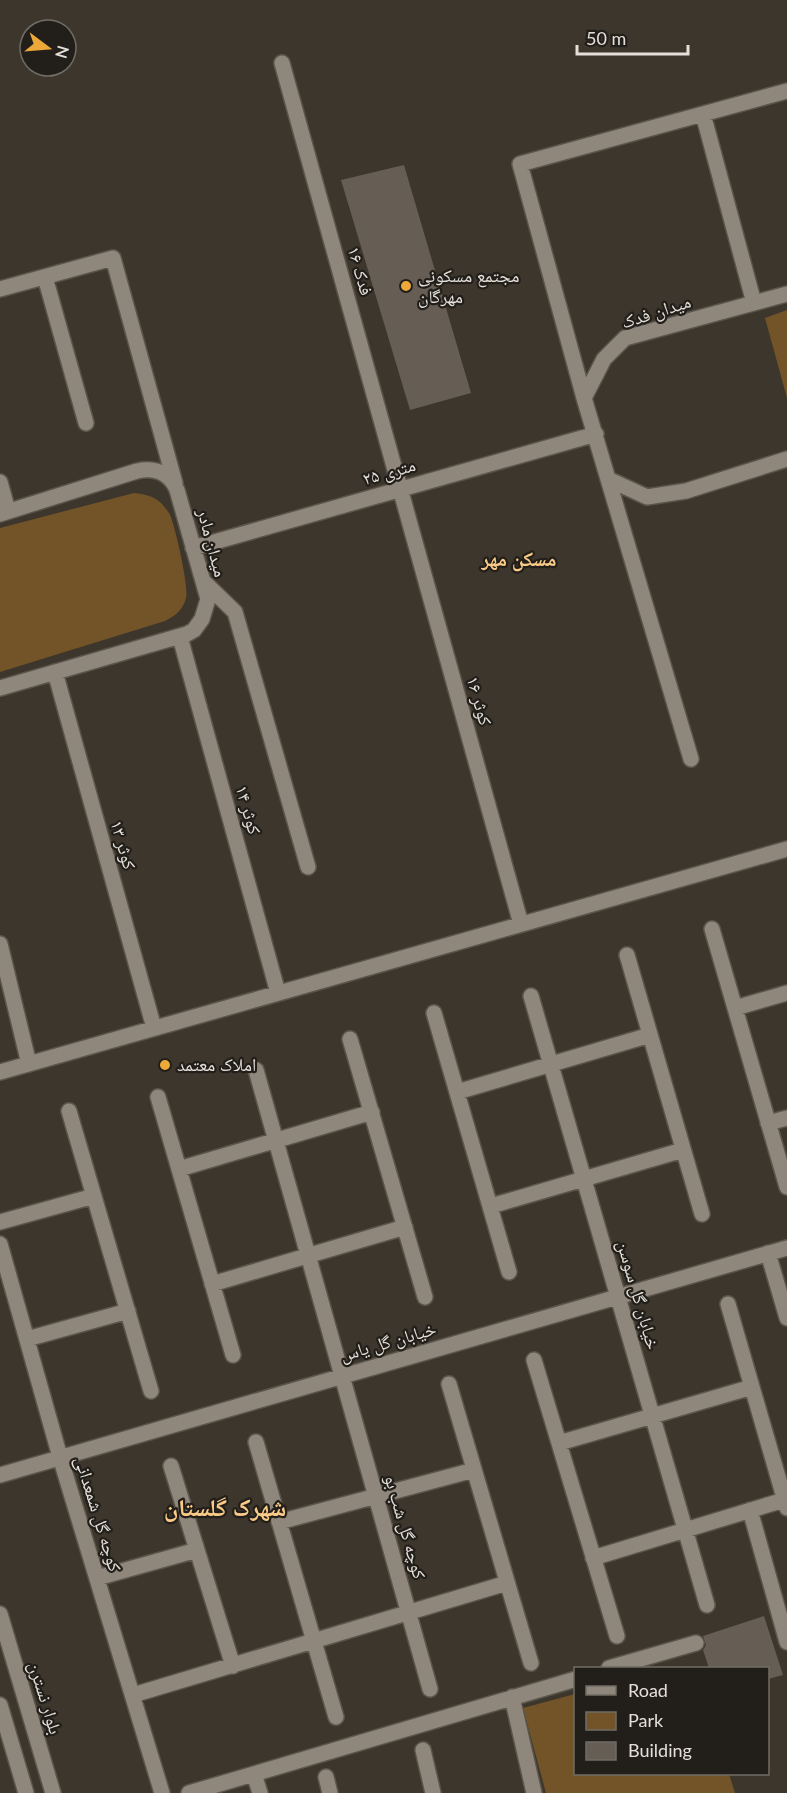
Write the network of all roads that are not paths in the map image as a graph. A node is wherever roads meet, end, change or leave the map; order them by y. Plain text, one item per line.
1 (282, 63) dead end
2 (787, 91) edge
3 (703, 114) junction
4 (45, 277) junction
5 (0, 290) edge
6 (787, 294) edge
7 (754, 303) junction
8 (584, 398) junction
9 (86, 423) dead end
10 (596, 434) junction
11 (787, 459) edge
12 (608, 479) junction
13 (0, 482) edge
14 (400, 489) junction
15 (177, 490) junction
16 (4, 512) edge
17 (193, 548) junction
18 (203, 582) junction
19 (180, 637) junction
20 (55, 672) junction
21 (0, 688) edge
22 (691, 759) dead end
23 (787, 849) edge
24 (308, 867) dead end
25 (521, 924) junction
26 (712, 929) dead end
27 (0, 944) edge
28 (627, 955) dead end
29 (278, 993) junction
30 (531, 996) dead end
31 (786, 997) edge
32 (735, 1008) junction
33 (434, 1013) dead end
34 (154, 1028) junction
35 (650, 1035) junction
36 (350, 1039) dead end
37 (29, 1064) junction
38 (550, 1064) junction
39 (256, 1070) dead end
40 (0, 1072) edge
41 (457, 1092) junction
42 (158, 1097) dead end
43 (69, 1111) dead end
44 (372, 1112) junction
45 (787, 1118) edge
46 (768, 1123) junction
47 (276, 1140) junction
48 (683, 1150) junction
49 (179, 1169) junction
50 (584, 1179) junction
51 (787, 1187) edge
52 (94, 1196) junction
53 (491, 1206) junction
54 (702, 1214) dead end
55 (0, 1222) edge
56 (405, 1227) junction
57 (0, 1244) edge
58 (786, 1251) edge
59 (768, 1253) junction
60 (309, 1255) junction
61 (509, 1272) dead end
62 (212, 1284) junction
63 (618, 1296) junction
64 (425, 1297) dead end
65 (728, 1304) dead end
66 (128, 1311) junction
67 (787, 1318) edge
68 (27, 1339) junction
69 (233, 1355) dead end
70 (534, 1360) dead end
71 (343, 1376) junction
72 (449, 1384) dead end
73 (752, 1387) junction
74 (151, 1391) dead end
75 (652, 1416) junction
76 (256, 1442) dead end
77 (559, 1443) junction
78 (60, 1457) junction
79 (171, 1466) dead end
80 (474, 1470) junction
81 (0, 1475) edge
82 (376, 1496) junction
83 (786, 1504) edge
84 (750, 1510) junction
85 (279, 1522) junction
86 (686, 1530) junction
87 (197, 1550) junction
88 (593, 1558) junction
89 (97, 1578) junction
90 (507, 1583) junction
91 (706, 1605) dead end
92 (408, 1612) junction
93 (0, 1614) edge
94 (617, 1636) dead end
95 (314, 1642) junction
96 (787, 1642) edge
97 (696, 1643) dead end
98 (531, 1663) dead end
99 (233, 1666) junction
100 (612, 1667) edge
101 (574, 1679) edge
102 (430, 1689) dead end
103 (133, 1695) junction
104 (512, 1697) junction
105 (0, 1705) edge
106 (336, 1717) dead end
107 (423, 1750) dead end
108 (254, 1774) junction
109 (326, 1777) dead end
110 (26, 1793) edge
111 (53, 1793) edge
112 (162, 1793) edge
113 (189, 1793) edge
114 (260, 1793) edge
115 (330, 1793) edge
116 (433, 1793) edge
117 (534, 1793) edge

1 - 14 street, فدک ۱۶
2 - 3 street
3 - 7 street
3 - 8 street
4 - 5 street
4 - 9 street
4 - 15 street
6 - 7 street, میدان فدک
7 - 8 street, میدان فدک
8 - 10 street
10 - 12 street
10 - 14 street, ۲۵ متری
11 - 12 street
12 - 22 street
13 - 16 street
14 - 17 street, ۲۵ متری
14 - 25 street, کوثر ۱۶
15 - 16 street, میدان مادر
15 - 17 street, میدان مادر
17 - 18 street, میدان مادر
18 - 19 street, میدان مادر
18 - 24 street
19 - 20 street, میدان مادر
19 - 29 street, کوثر ۱۴
20 - 21 street, میدان مادر
20 - 34 street, کوثر ۱۳
23 - 25 street
25 - 29 street
26 - 32 street
27 - 37 street
28 - 35 street
29 - 34 street
30 - 38 street, خیابان گل سوسن
31 - 32 street
32 - 46 street
33 - 41 street
34 - 37 street
35 - 38 street
35 - 48 street
36 - 44 street
37 - 40 street
38 - 41 street
38 - 50 street, خیابان گل سوسن
39 - 47 street, کوچه گل شب بو
41 - 53 street
42 - 49 street
43 - 52 street
44 - 47 street
44 - 56 street
45 - 46 street
46 - 51 street
47 - 49 street
47 - 60 street, کوچه گل شب بو
48 - 50 street
48 - 54 street
49 - 62 street
50 - 53 street
50 - 63 street, خیابان گل سوسن
52 - 55 street
52 - 66 street
53 - 61 street
56 - 60 street
56 - 64 street
57 - 68 street, کوچه گل شمعدانی
58 - 59 street, خیابان گل یاس
59 - 63 street, خیابان گل یاس
59 - 67 street
60 - 62 street
60 - 71 street, کوچه گل شب بو
62 - 69 street
63 - 71 street, خیابان گل یاس
63 - 75 street, خیابان گل سوسن
65 - 73 street
66 - 68 street
66 - 74 street
68 - 78 street, کوچه گل شمعدانی
70 - 77 street
71 - 78 street, خیابان گل یاس
71 - 82 street, کوچه گل شب بو
72 - 80 street
73 - 75 street
73 - 83 street
75 - 77 street
75 - 86 street, خیابان گل سوسن
76 - 85 street
77 - 88 street
78 - 81 street, خیابان گل یاس
78 - 89 street, کوچه گل شمعدانی
79 - 87 street
80 - 82 street
80 - 90 street
82 - 85 street
82 - 92 street, کوچه گل شب بو
83 - 84 street
84 - 86 street
84 - 96 street
85 - 95 street
86 - 88 street
86 - 91 street, خیابان گل سوسن
87 - 89 street
87 - 99 street
88 - 94 street
89 - 103 street, کوچه گل شمعدانی
90 - 92 street
90 - 98 street
92 - 95 street
92 - 102 street, کوچه گل شب بو
93 - 111 street, بلوار نسترن
95 - 99 street
95 - 106 street
97 - 100 street
99 - 103 street
101 - 104 street
103 - 112 street, کوچه گل شمعدانی
104 - 108 street
104 - 117 street
105 - 110 street
107 - 116 street
108 - 113 street
108 - 114 street
109 - 115 street

